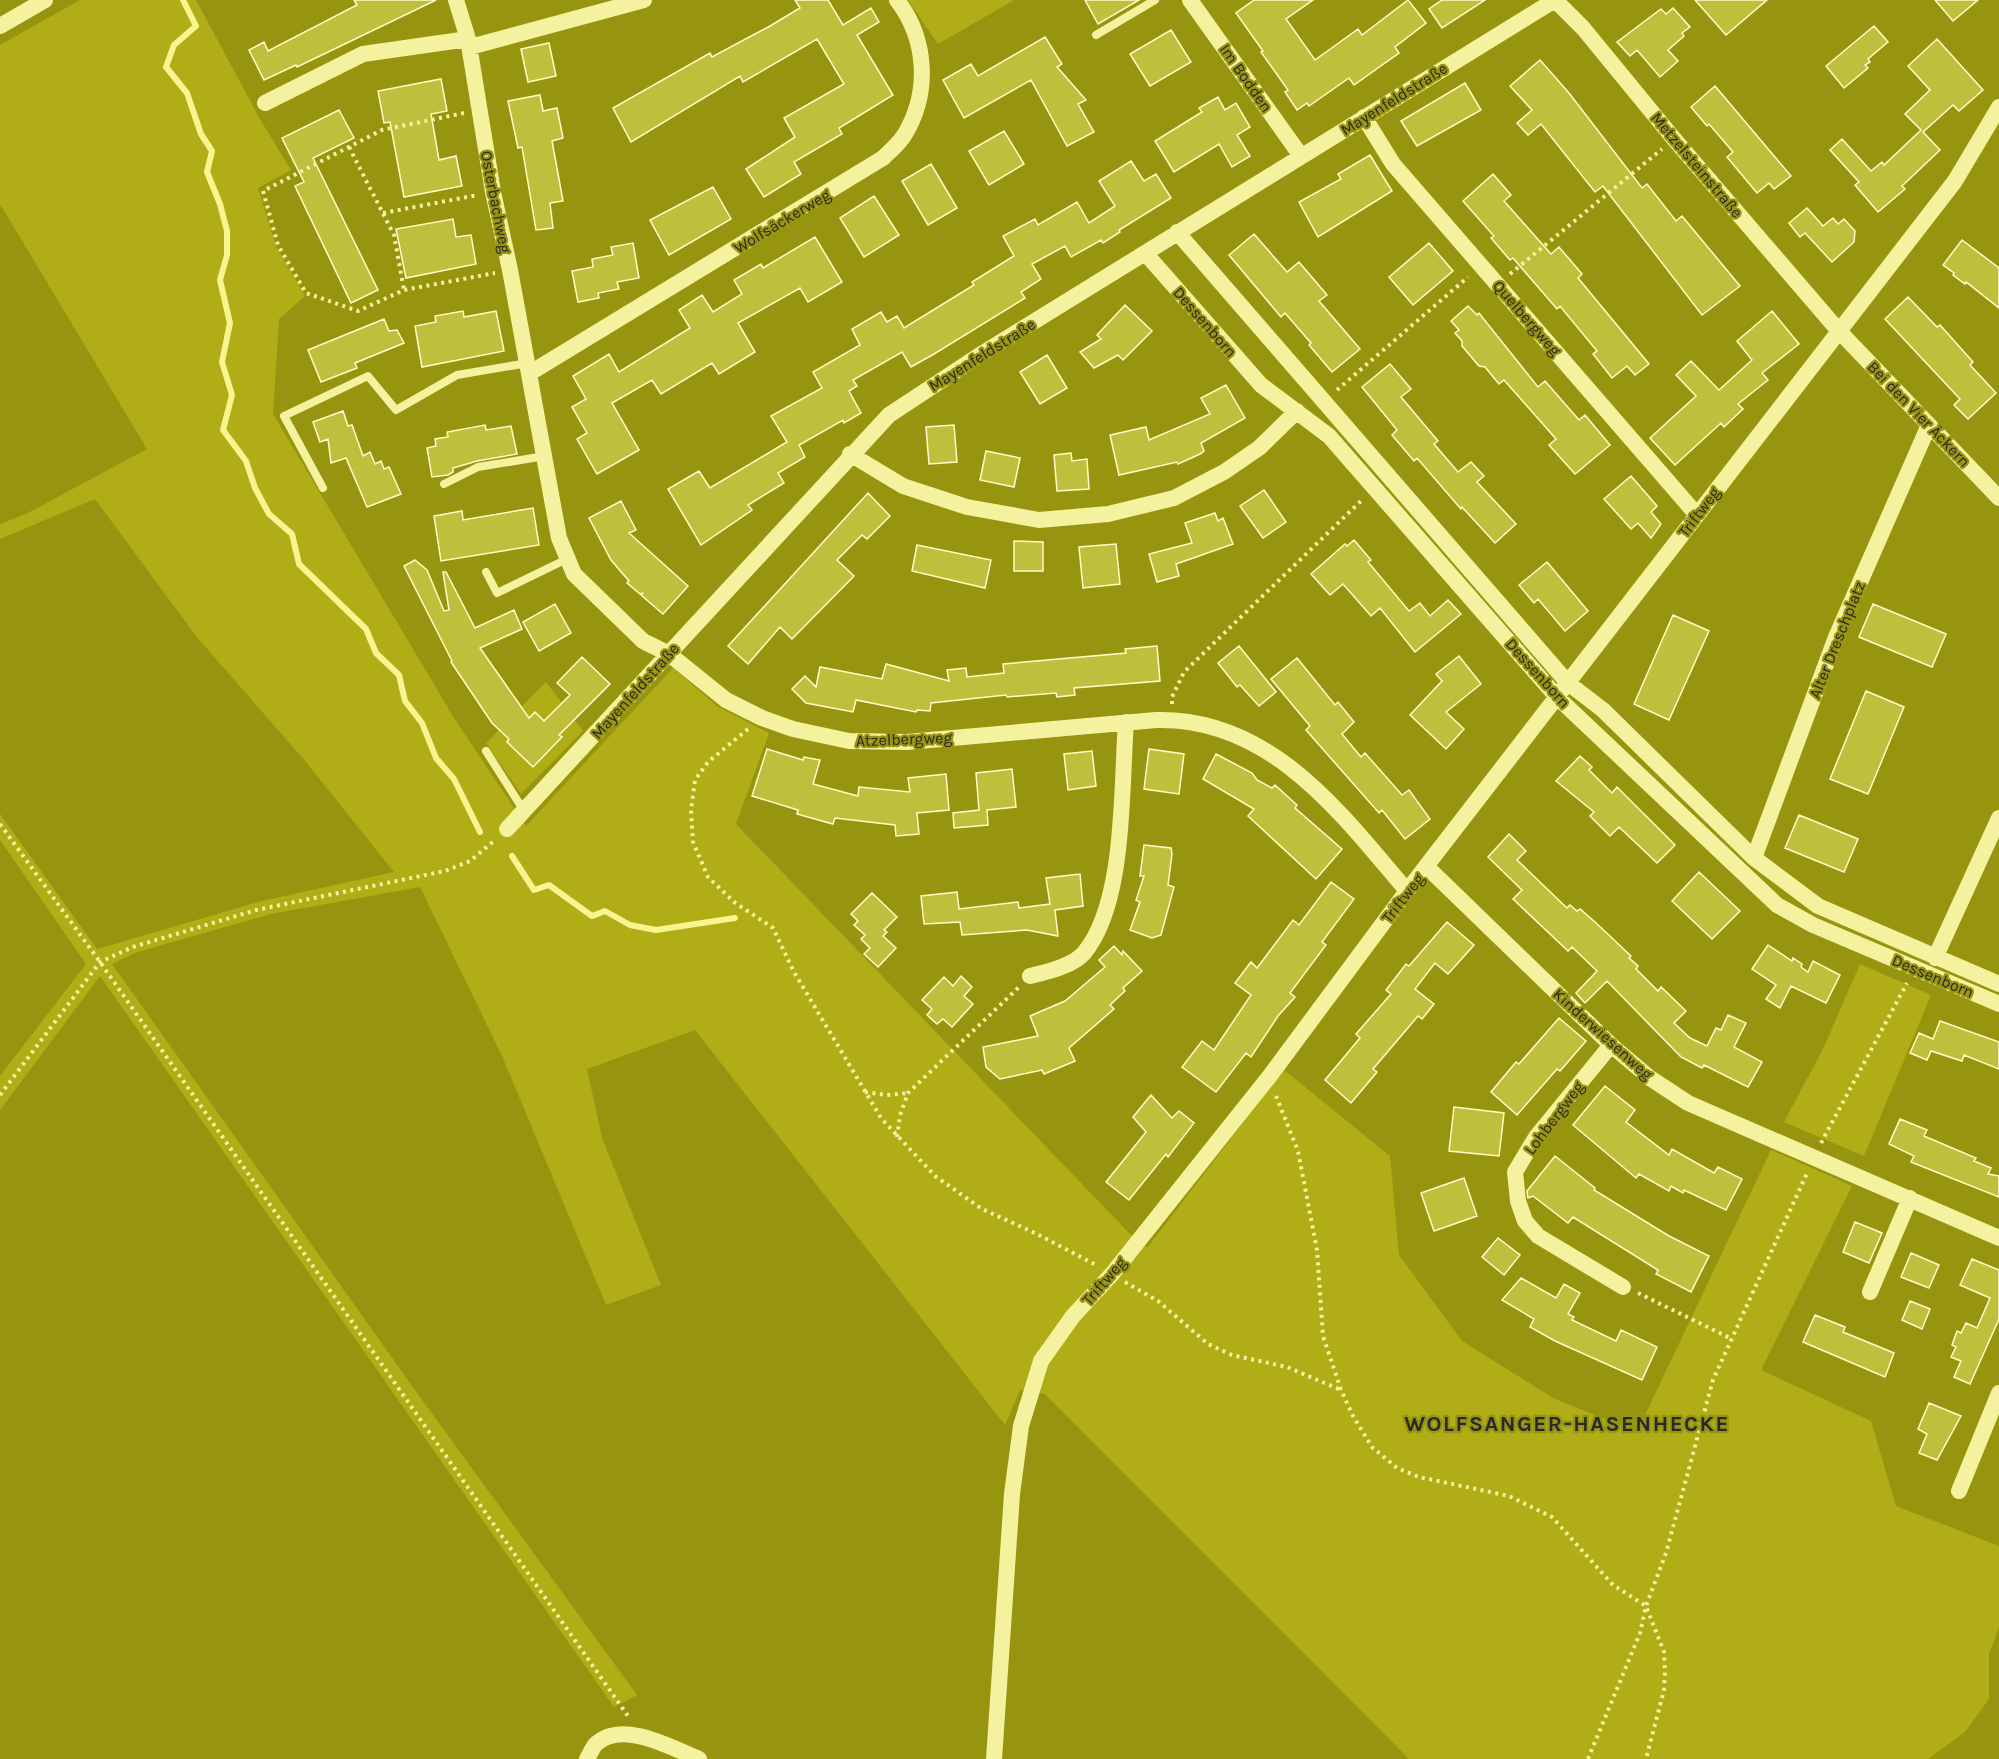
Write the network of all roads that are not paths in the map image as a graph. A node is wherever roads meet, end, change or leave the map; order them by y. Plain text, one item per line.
1 (45, 0) edge
2 (456, 0) edge
3 (644, 0) edge
4 (897, 0) edge
5 (1155, 0) edge
6 (1190, 0) edge
7 (1555, 0) edge
8 (0, 26) edge
9 (1096, 35) dead end
10 (469, 43) junction
11 (265, 103) dead end
12 (1999, 107) edge
13 (1364, 117) junction
14 (1301, 156) junction
15 (1177, 232) junction
16 (1146, 254) junction
17 (1838, 330) junction
18 (529, 368) junction
19 (1297, 411) junction
20 (1929, 425) junction
21 (850, 454) junction
22 (545, 455) junction
23 (444, 484) dead end
24 (323, 488) dead end
25 (1999, 498) edge
26 (1697, 514) junction
27 (567, 559) junction
28 (486, 572) dead end
29 (669, 654) junction
30 (1568, 683) junction
31 (1557, 696) junction
32 (1125, 722) junction
33 (486, 751) dead end
34 (524, 812) junction
35 (1999, 818) edge
36 (507, 830) road end
37 (1754, 858) junction
38 (1427, 867) junction
39 (1407, 891) junction
40 (1935, 958) junction
41 (1030, 976) road end
42 (1999, 984) edge
43 (1999, 1004) edge
44 (1611, 1045) junction
45 (1910, 1198) junction
46 (1999, 1238) edge
47 (1623, 1287) road end
48 (1870, 1292) dead end
49 (1999, 1393) edge
50 (1959, 1491) dead end
51 (587, 1759) edge
52 (699, 1759) edge
53 (994, 1759) edge

1 - 8 street
2 - 10 street, Osterbachweg
3 - 10 street
4 - 18 street, Wolfsäckerweg
5 - 9 lane
6 - 14 street, Im Bodden
7 - 13 street, Mayenfeldstraße
7 - 17 street, Metzelsteinstraße
10 - 11 street
10 - 18 street, Osterbachweg
12 - 17 street, Triftweg
13 - 14 street, Mayenfeldstraße
13 - 26 street, Quelbergweg
14 - 15 street, Mayenfeldstraße
15 - 16 street, Mayenfeldstraße
15 - 30 street, Dessenborn
16 - 19 street, Dessenborn
16 - 21 street, Mayenfeldstraße
17 - 20 street, Bei den Vier Äckern
17 - 26 street, Triftweg
18 - 22 street, Osterbachweg
18 - 24 lane
19 - 21 street
19 - 31 street, Dessenborn
20 - 25 street, Bei den Vier Äckern
20 - 37 street, Alter Dreschplatz
21 - 29 street, Mayenfeldstraße
22 - 23 lane
22 - 27 street, Osterbachweg
26 - 30 street, Triftweg
27 - 28 lane
27 - 29 street, Osterbachweg
29 - 32 street, Atzelbergweg
29 - 34 street, Mayenfeldstraße
30 - 31 street, Triftweg
30 - 37 street, Dessenborn
31 - 38 street, Triftweg
31 - 43 street, Dessenborn
32 - 39 street, Atzelbergweg
32 - 41 street
33 - 34 lane
34 - 36 street, Mayenfeldstraße
35 - 40 street
37 - 40 street, Dessenborn
38 - 39 street, Triftweg
38 - 44 street, Kinderwiesenweg
39 - 53 street, Triftweg
40 - 42 street, Dessenborn
44 - 45 street, Kinderwiesenweg
44 - 47 street, Lohbergweg
45 - 46 street, Kinderwiesenweg
45 - 48 street
49 - 50 street
51 - 52 street

